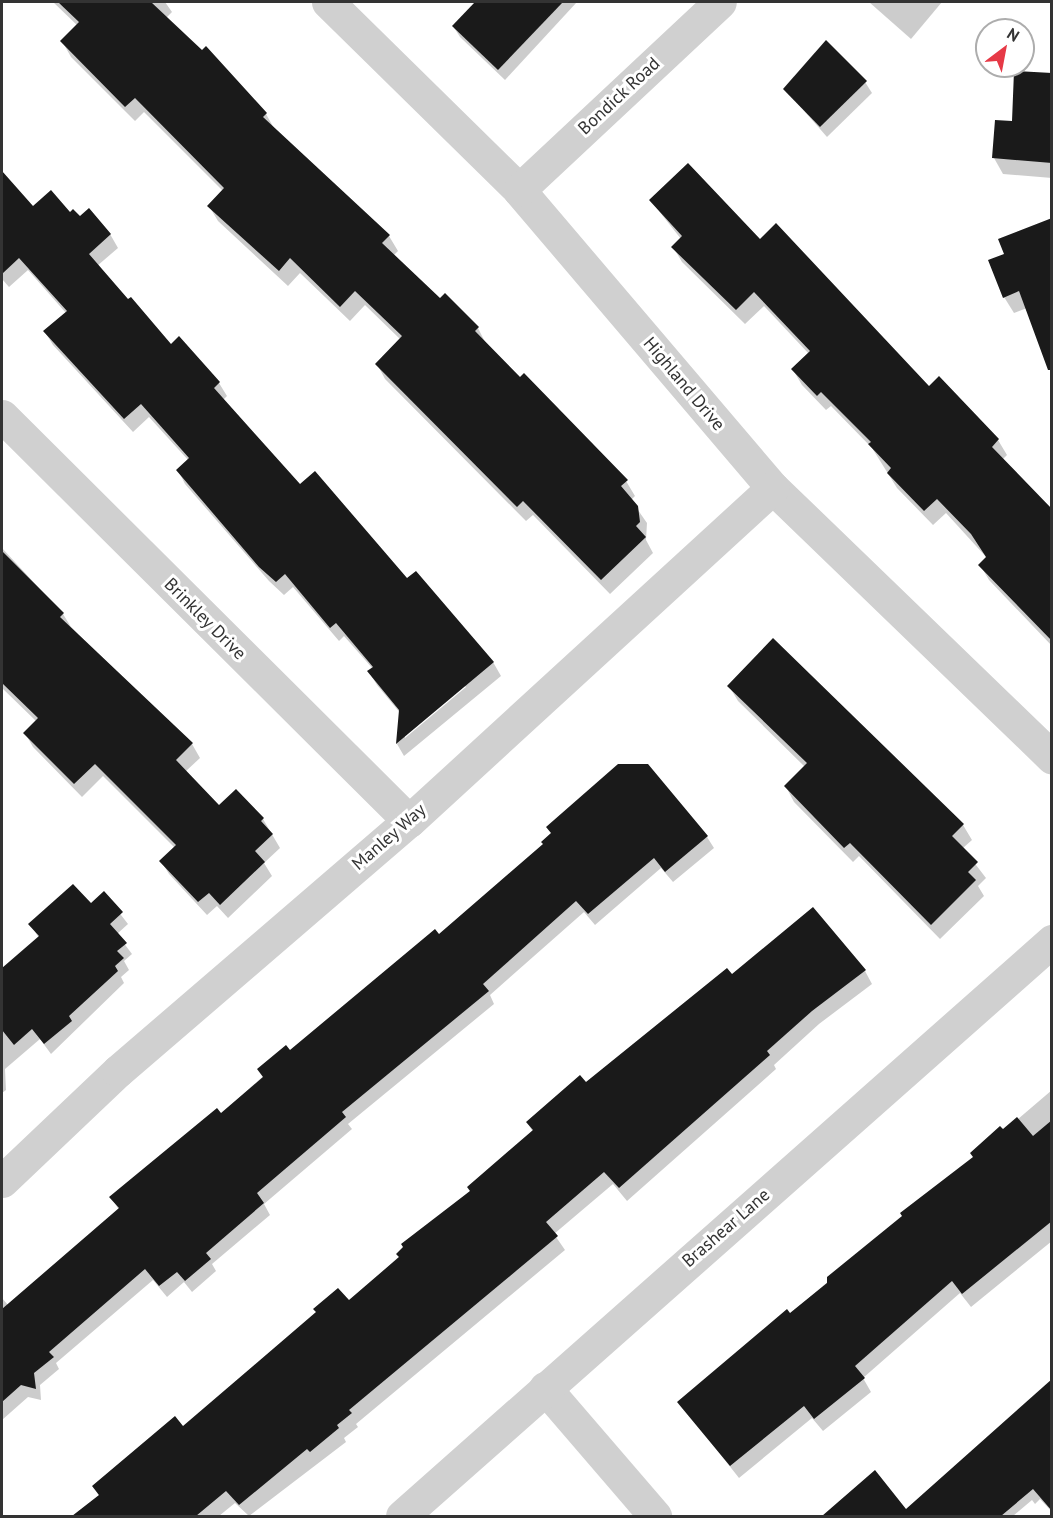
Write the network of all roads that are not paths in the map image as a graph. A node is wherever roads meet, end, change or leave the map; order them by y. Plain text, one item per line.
1 (328, 2) edge
2 (720, 2) edge
3 (519, 190) junction
4 (2, 416) edge
5 (773, 488) junction
6 (1052, 757) edge
7 (409, 821) junction
8 (1052, 941) edge
9 (2, 1181) edge
10 (545, 1388) junction
11 (402, 1516) edge
12 (655, 1516) edge

1 - 3 street, Highland Drive
2 - 3 street, Bondick Road
3 - 5 street, Highland Drive
4 - 7 street, Brinkley Drive
5 - 6 street, Highland Drive
5 - 7 street, Manley Way
7 - 9 street, Manley Way
8 - 10 street, Brashear Lane
10 - 11 street, Brashear Lane
10 - 12 street

